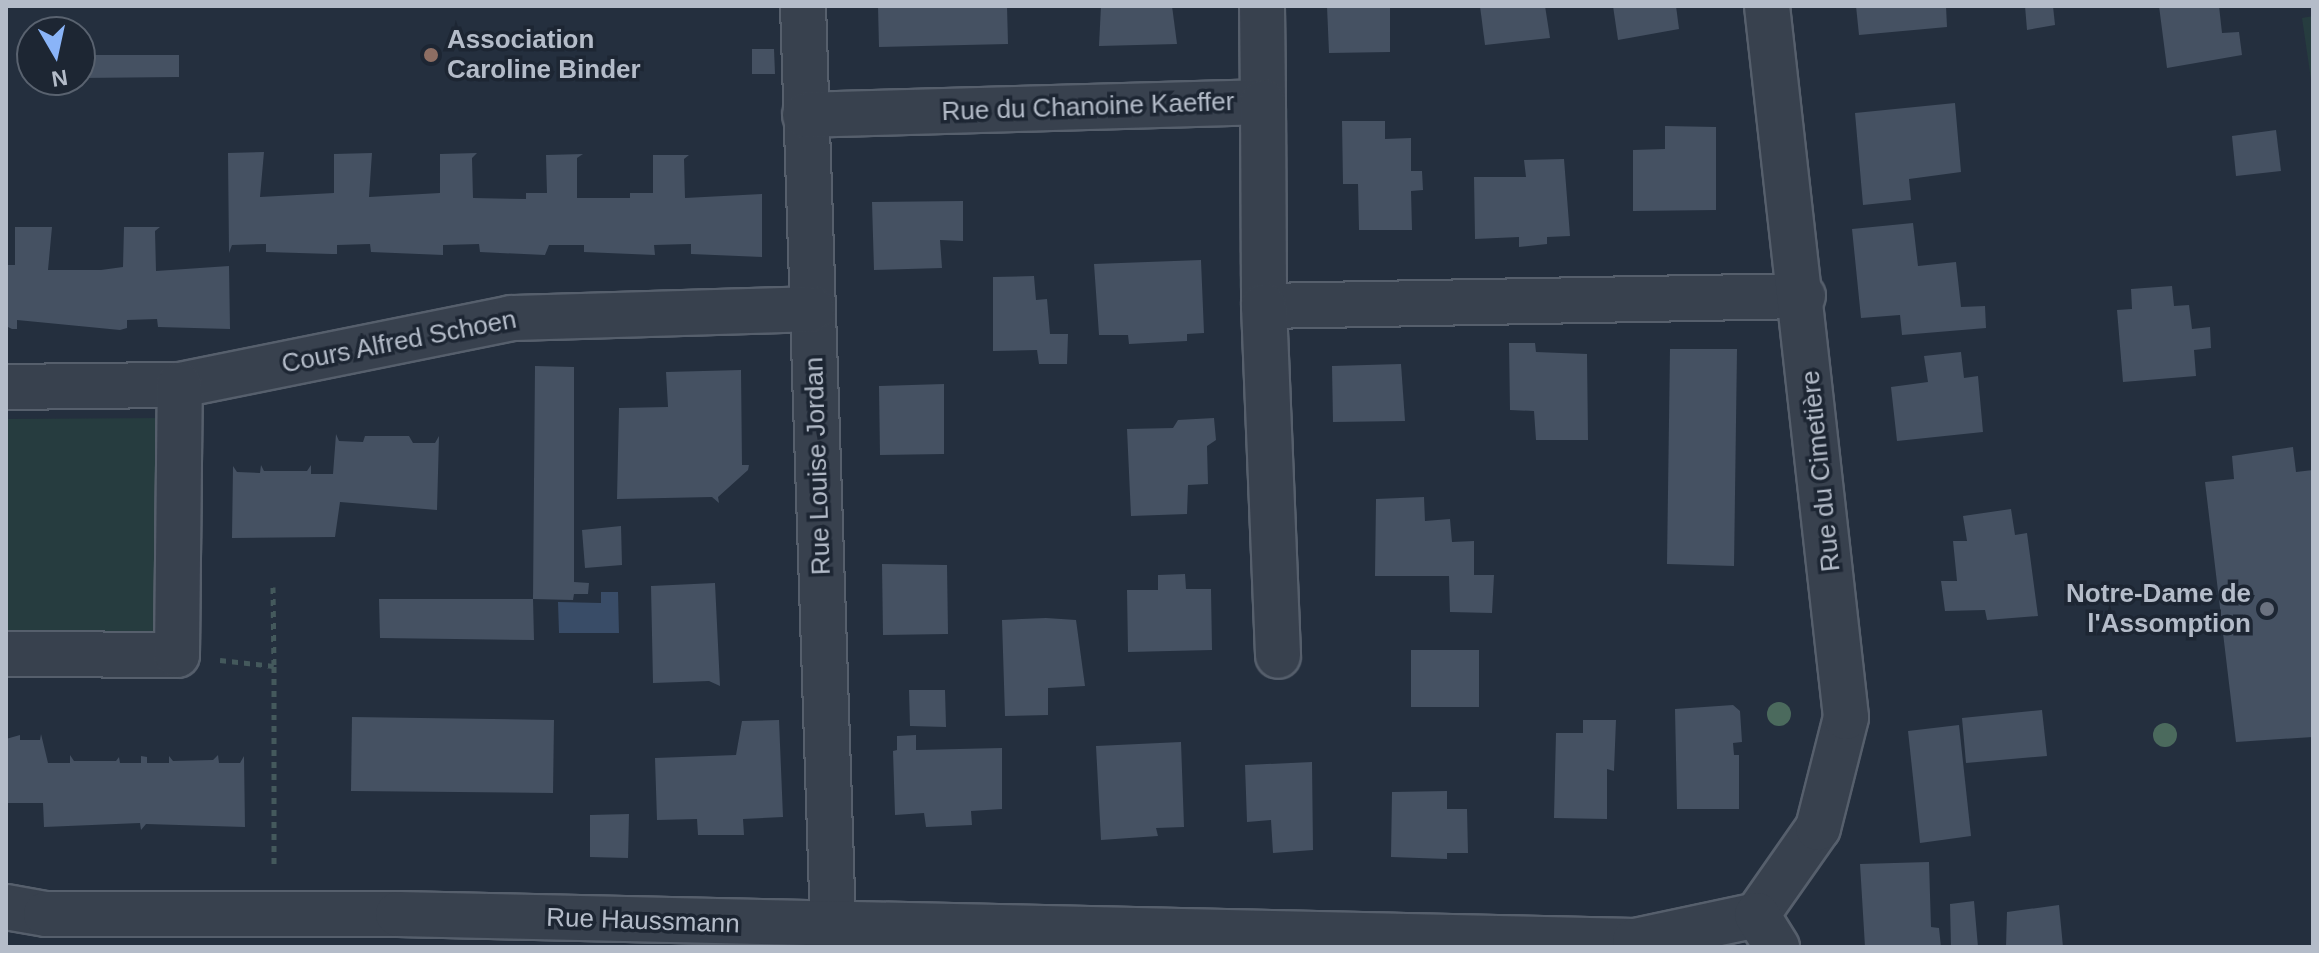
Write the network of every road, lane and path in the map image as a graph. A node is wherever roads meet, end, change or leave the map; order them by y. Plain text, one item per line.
1 (803, 6) edge
2 (1262, 6) edge
3 (1767, 6) edge
4 (1263, 102) junction
5 (805, 115) junction
6 (1803, 296) junction
7 (1264, 306) junction
8 (812, 309) junction
9 (180, 385) junction
10 (6, 387) edge
11 (273, 587) dead end
12 (6, 654) edge
13 (177, 655) junction
14 (1278, 656) dead end
15 (274, 666) junction
16 (6, 907) edge
17 (274, 914) junction
18 (833, 927) junction
19 (398, 931) edge
20 (1767, 931) edge

1 - 5 street, Rue Louise Jordan
2 - 4 street
3 - 6 street, Rue du Cimetière
4 - 5 street, Rue du Chanoine Kaeffer
4 - 7 street, Rue du Chanoine Kaeffer
5 - 8 street, Rue Louise Jordan
6 - 7 street
6 - 20 street, Rue du Cimetière
7 - 14 street, Rue du Chanoine Kaeffer
8 - 9 street, Cours Alfred Schoen
8 - 18 street, Rue Louise Jordan
9 - 10 street, Cours Alfred Schoen
9 - 13 street
11 - 15 path
12 - 13 street
13 - 15 path
15 - 17 path
16 - 17 street, Rue Haussmann
17 - 19 street, Rue Haussmann
18 - 19 street, Rue Haussmann
18 - 20 street, Rue Haussmann

